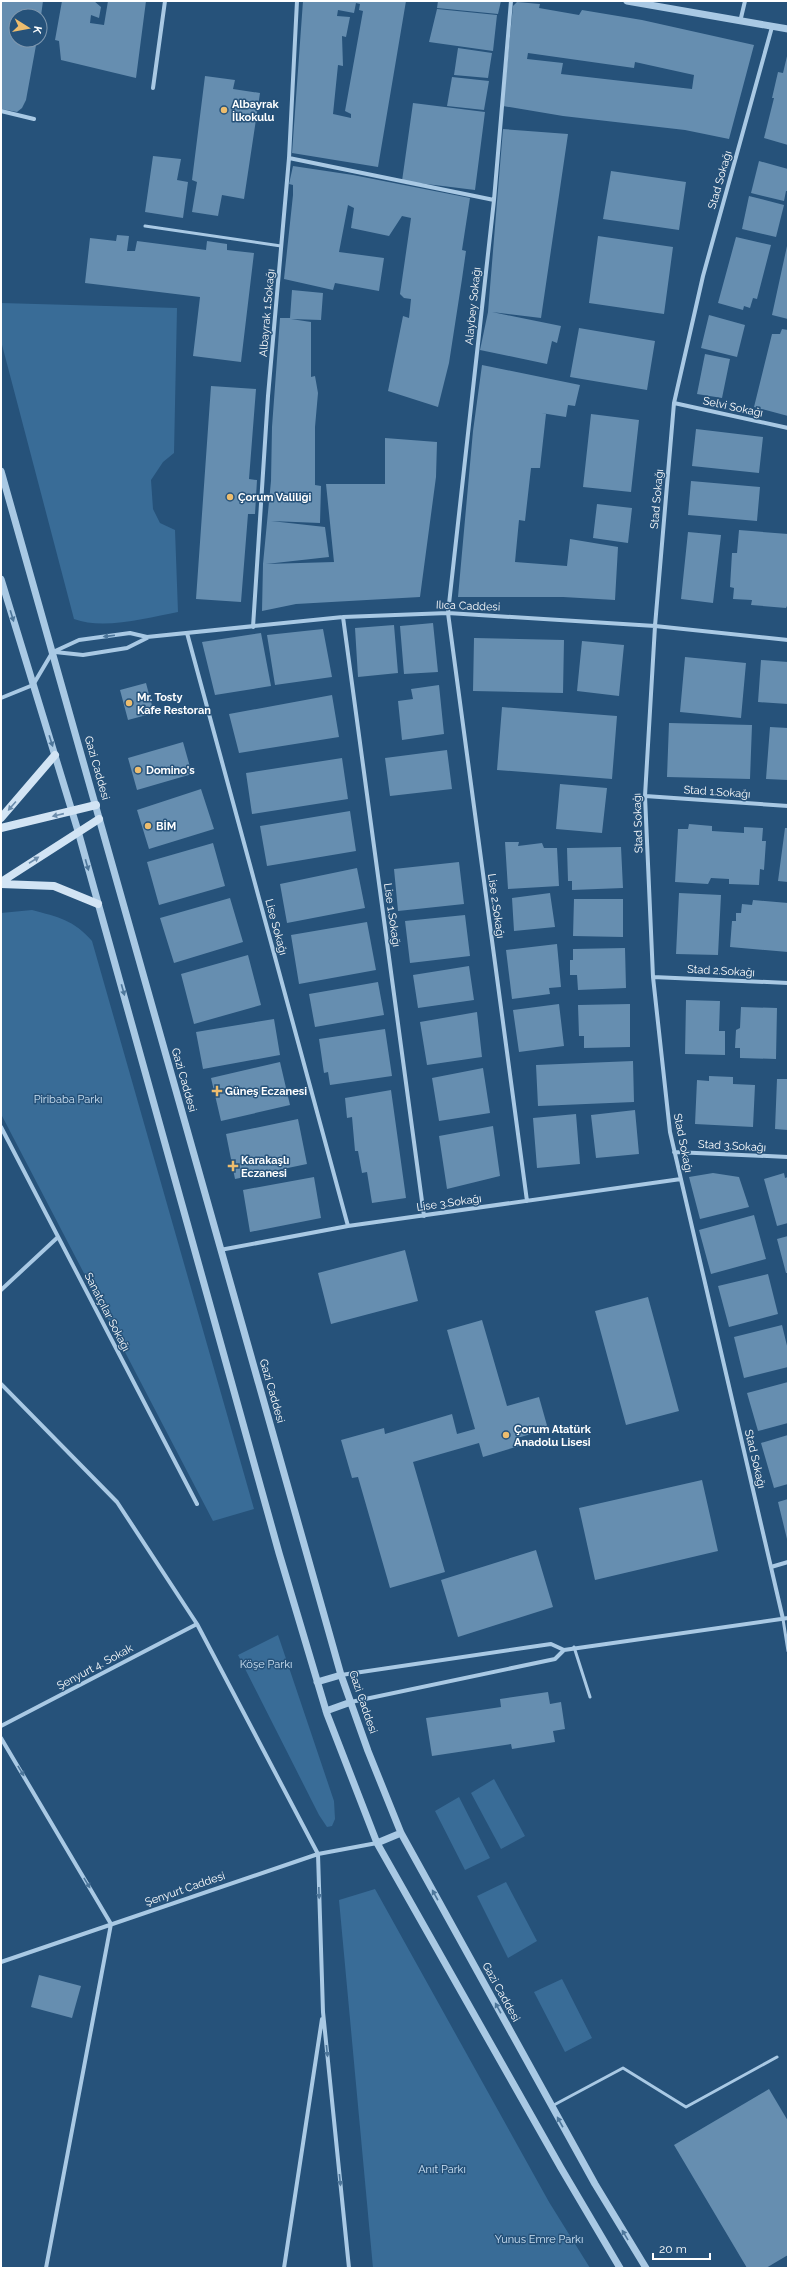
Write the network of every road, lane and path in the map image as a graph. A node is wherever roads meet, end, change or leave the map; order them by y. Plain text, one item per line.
1 (164, 1) edge
2 (297, 1) edge
3 (511, 1) edge
4 (627, 1) edge
5 (745, 1) edge
6 (740, 22) junction
7 (772, 27) junction
8 (788, 29) edge
9 (153, 88) dead end
10 (1, 111) edge
11 (34, 119) dead end
12 (289, 158) junction
13 (494, 200) junction
14 (145, 226) dead end
15 (282, 246) junction
16 (674, 403) junction
17 (788, 428) edge
18 (1, 470) edge
19 (1, 579) edge
20 (448, 613) junction
21 (343, 617) junction
22 (655, 626) junction
23 (253, 627) junction
24 (187, 633) junction
25 (147, 637) junction
26 (788, 640) edge
27 (53, 652) junction
28 (33, 685) junction
29 (1, 698) edge
30 (55, 755) junction
31 (645, 796) junction
32 (96, 805) junction
33 (788, 806) edge
34 (72, 812) junction
35 (1, 818) edge
36 (99, 819) junction
37 (1, 828) edge
38 (78, 831) junction
39 (1, 883) edge
40 (98, 904) junction
41 (653, 977) junction
42 (788, 983) edge
43 (1, 1127) edge
44 (674, 1152) junction
45 (788, 1157) edge
46 (681, 1179) junction
47 (527, 1201) junction
48 (424, 1216) junction
49 (348, 1226) junction
50 (58, 1237) junction
51 (220, 1250) junction
52 (1, 1290) edge
53 (1, 1384) edge
54 (197, 1504) dead end
55 (788, 1562) edge
56 (771, 1567) junction
57 (788, 1618) edge
58 (782, 1619) junction
59 (197, 1624) junction
60 (574, 1647) junction
61 (564, 1650) junction
62 (788, 1651) edge
63 (341, 1675) junction
64 (317, 1682) junction
65 (590, 1697) dead end
66 (351, 1702) junction
67 (326, 1711) junction
68 (1, 1726) edge
69 (1, 1738) edge
70 (401, 1833) junction
71 (377, 1843) junction
72 (318, 1854) junction
73 (111, 1924) junction
74 (1, 1962) edge
75 (323, 2012) junction
76 (777, 2057) dead end
77 (552, 2106) junction
78 (46, 2268) edge
79 (284, 2268) edge
80 (349, 2268) edge
81 (620, 2268) edge
82 (646, 2268) edge

1 - 9 street
2 - 12 street, Albayrak 1.Sokağı
3 - 13 street, Alaybey Sokağı
4 - 6 street
5 - 6 street
6 - 7 street
7 - 8 street
7 - 16 street, Stad Sokağı
10 - 11 street
12 - 13 street
12 - 15 street, Albayrak 1.Sokağı
13 - 20 street, Alaybey Sokağı
14 - 15 lane
15 - 23 street, Albayrak 1.Sokağı
16 - 17 street, Selvi Sokağı
16 - 22 street, Stad Sokağı
18 - 27 street, Gazi Caddesi
19 -> 28 street
20 - 21 street, Ilıca Caddesi
20 - 22 street, Ilıca Caddesi
20 - 47 street, Lise 2.Sokağı
21 - 23 street, Ilıca Caddesi
21 - 48 street, Lise 1.Sokağı
22 - 26 street, Ilıca Caddesi
22 - 31 street, Stad Sokağı
23 - 24 street, Ilıca Caddesi
24 - 25 street, Ilıca Caddesi
24 - 49 street, Lise Sokağı
25 - 27 street, Ilıca Caddesi
25 -> 27 street, Ilıca Caddesi
27 - 28 street
27 - 32 street, Gazi Caddesi
28 - 29 street
28 -> 30 street
30 - 34 street
30 -> 35 main road
31 - 33 street, Stad 1.Sokağı
31 - 41 street, Stad Sokağı
32 - 34 main road
32 - 36 street, Gazi Caddesi
34 -> 37 main road
34 - 38 street
36 - 38 main road
36 - 51 street, Gazi Caddesi
39 -> 38 main road
38 -> 40 street
39 - 40 main road
40 -> 64 street
41 - 42 street, Stad 2.Sokağı
41 - 44 street, Stad Sokağı
43 - 50 street, Sanatçılar Sokağı
44 - 45 street, Stad 3.Sokağı
44 - 46 street, Stad Sokağı
46 - 47 street, Lise 3.Sokağı
46 - 56 street, Stad Sokağı
47 - 48 street, Lise 3.Sokağı
48 - 49 street, Lise 3.Sokağı
49 - 51 street, Lise 3.Sokağı
50 - 52 street
50 - 54 street, Sanatçılar Sokağı
51 - 63 street, Gazi Caddesi
53 - 59 street
55 - 56 street
56 - 58 street, Stad Sokağı
57 - 58 street
58 - 60 street
58 - 62 lane
59 - 68 street, Şenyurt 4. Sokak
59 - 72 street
60 - 61 street
60 - 65 lane
61 - 63 street
61 - 66 street
63 - 64 street
63 - 66 street, Gazi Caddesi
64 - 67 street
66 - 67 street
66 - 70 street, Gazi Caddesi
67 - 71 street
69 -> 73 street
70 - 71 street
77 -> 70 street, Gazi Caddesi
71 - 72 street, Şenyurt Caddesi
71 - 81 street
72 - 73 street, Şenyurt Caddesi
72 -> 75 street
73 - 74 street, Şenyurt Caddesi
73 - 78 street
75 - 79 street
75 -> 80 street
76 - 77 lane
82 -> 77 street, Gazi Caddesi

